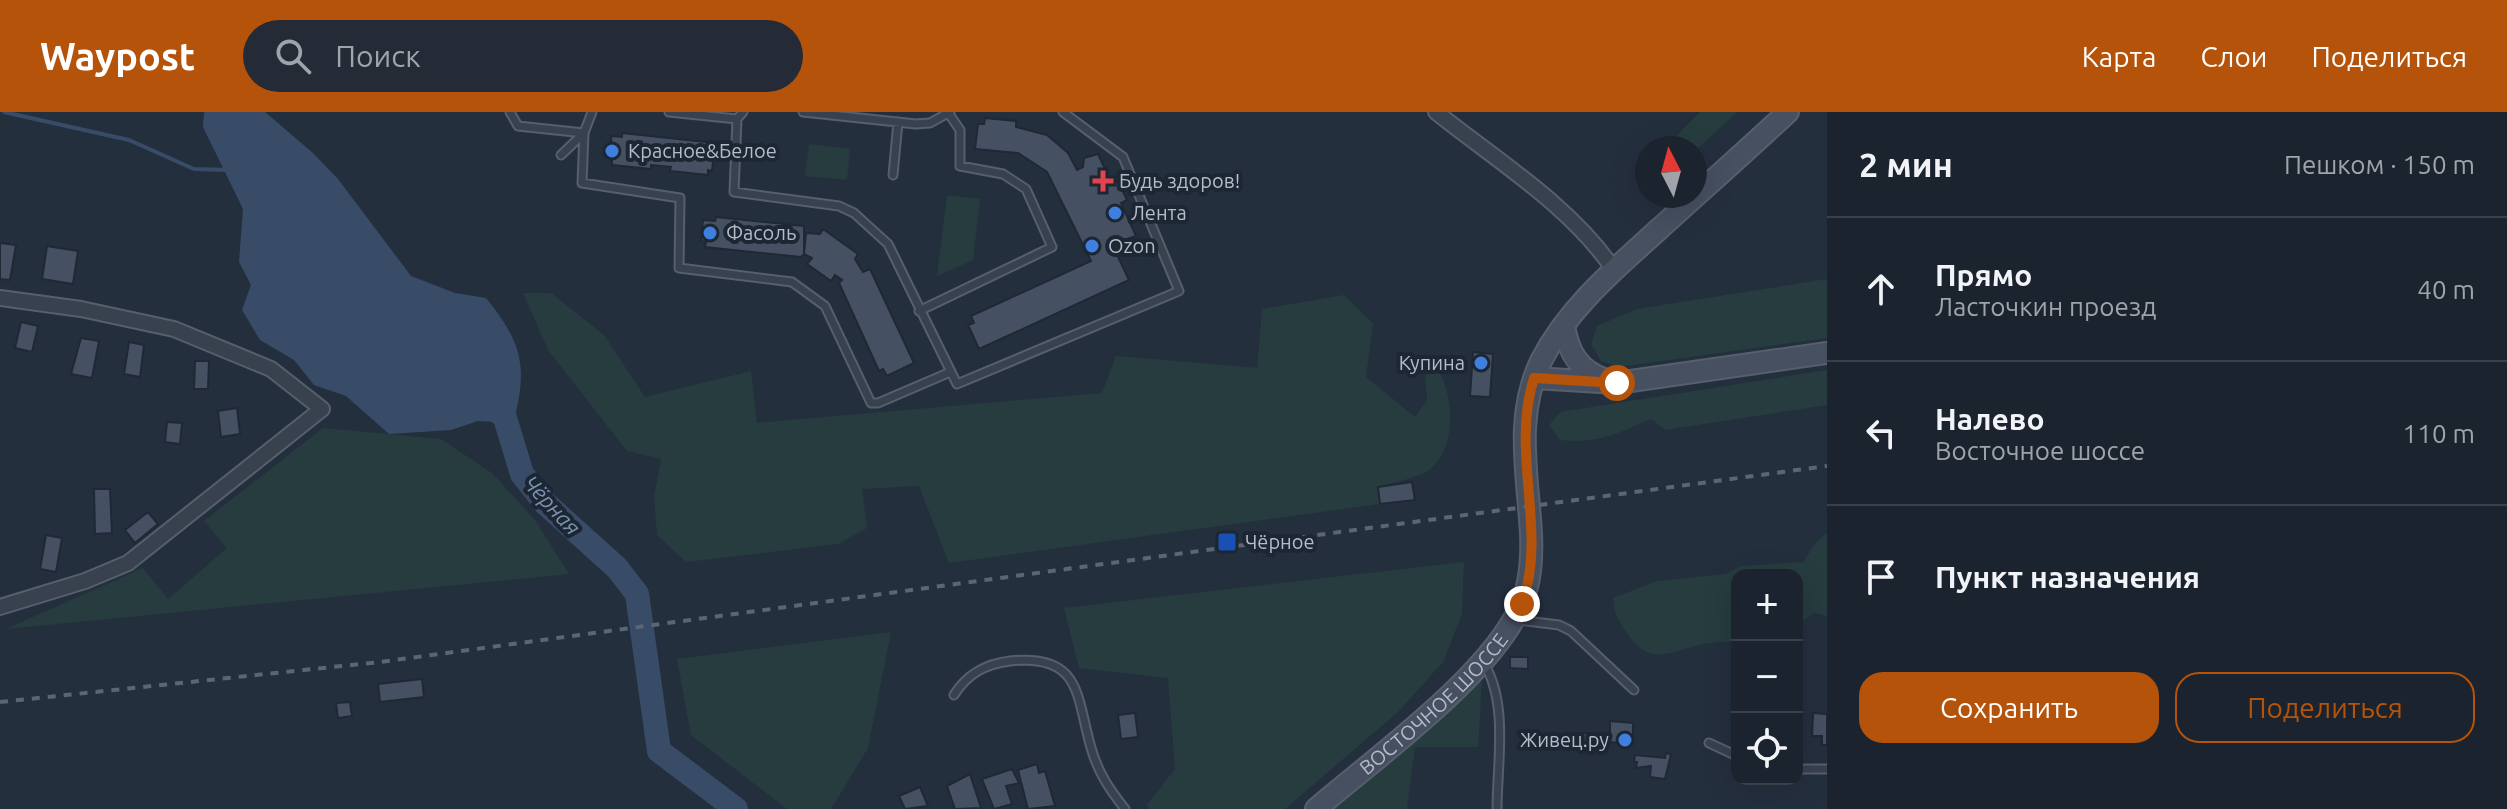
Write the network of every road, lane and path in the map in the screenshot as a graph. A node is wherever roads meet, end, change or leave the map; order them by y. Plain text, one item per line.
1 (510, 112) edge
2 (592, 112) edge
3 (669, 112) edge
4 (743, 112) edge
5 (803, 112) edge
6 (1063, 112) edge
7 (1436, 112) edge
8 (1788, 112) edge
9 (950, 113) edge
10 (737, 119) junction
11 (898, 122) junction
12 (584, 133) junction
13 (561, 155) dead end
14 (893, 175) dead end
15 (1614, 270) junction
16 (0, 298) edge
17 (919, 311) junction
18 (1564, 325) junction
19 (1827, 353) edge
20 (948, 373) junction
21 (1534, 378) junction
22 (1617, 383) junction
23 (0, 607) edge
24 (1514, 619) junction
25 (1482, 661) junction
26 (1634, 690) dead end
27 (954, 695) dead end
28 (1709, 743) dead end
29 (1731, 753) edge
30 (1803, 769) edge
31 (1827, 769) edge
32 (1125, 809) edge
33 (1316, 809) edge
34 (1497, 809) edge

1 - 12 lane
2 - 12 lane
3 - 10 lane
4 - 10 lane
5 - 11 lane
6 - 20 lane
7 - 15 street
8 - 15 main road, ВОСТОЧНОЕ ШОССЕ
9 - 11 lane
9 - 17 lane
10 - 17 lane
11 - 14 lane
12 - 13 lane
12 - 20 lane
15 - 18 main road, ВОСТОЧНОЕ ШОССЕ
16 - 23 street
17 - 20 lane
18 - 21 main road, ВОСТОЧНОЕ ШОССЕ
18 - 22 main road
19 - 22 main road
21 - 22 main road
21 - 24 main road, ВОСТОЧНОЕ ШОССЕ
24 - 25 main road, ВОСТОЧНОЕ ШОССЕ
24 - 26 lane
25 - 33 main road, ВОСТОЧНОЕ ШОССЕ
25 - 34 lane
27 - 32 lane
28 - 29 lane
30 - 31 lane

